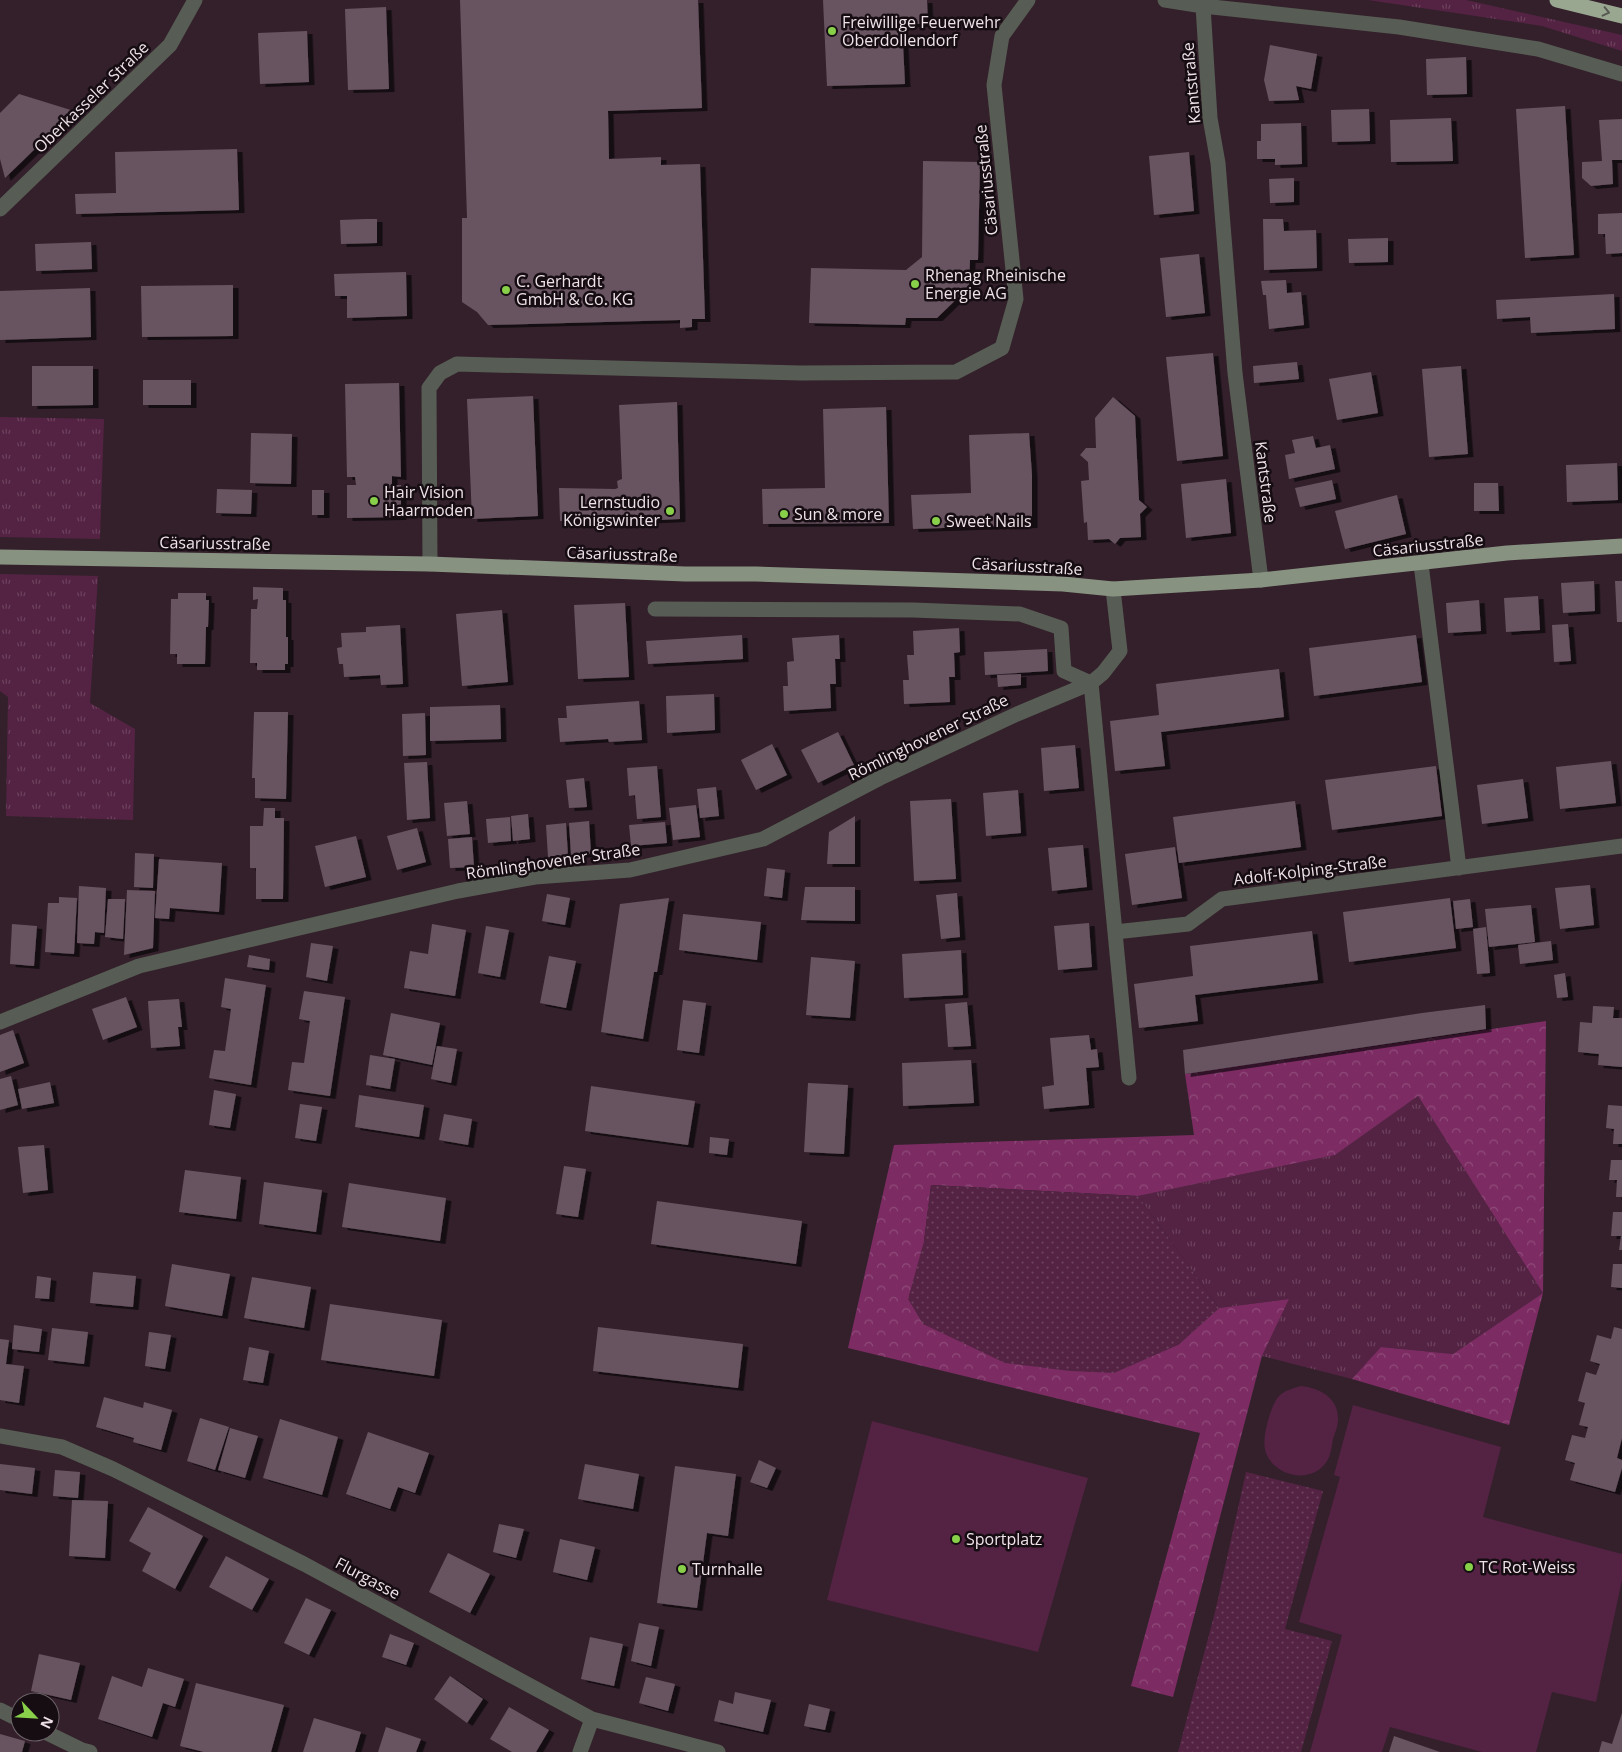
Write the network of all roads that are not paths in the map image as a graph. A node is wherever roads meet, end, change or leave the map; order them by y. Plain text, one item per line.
1 (195, 0) edge
2 (1028, 0) edge
3 (1165, 0) edge
4 (1557, 0) edge
5 (1203, 6) junction
6 (1622, 16) edge
7 (1622, 74) edge
8 (0, 209) edge
9 (1622, 546) edge
10 (0, 557) edge
11 (430, 564) junction
12 (1421, 564) junction
13 (1261, 580) junction
14 (1113, 589) junction
15 (655, 609) dead end
16 (1091, 683) junction
17 (1622, 846) edge
18 (1459, 868) junction
19 (1115, 932) junction
20 (0, 1022) edge
21 (1129, 1078) dead end
22 (0, 1436) edge
23 (592, 1719) junction
24 (60, 1739) edge
25 (84, 1751) edge
26 (580, 1752) edge
27 (718, 1752) edge

1 - 8 street, Oberkasseler Straße
2 - 11 street, Cäsariusstraße
3 - 5 street
4 -> 6 highway
5 - 7 street
5 - 13 street, Kantstraße
9 - 12 main road, Cäsariusstraße
10 - 11 main road, Cäsariusstraße
11 - 14 main road, Cäsariusstraße
12 - 13 main road, Cäsariusstraße
12 - 18 street
13 - 14 main road, Cäsariusstraße
14 - 16 street, Römlinghovener Straße
15 - 16 street
16 - 19 street
16 - 20 street, Römlinghovener Straße
17 - 18 street, Adolf-Kolping-Straße
18 - 19 street, Adolf-Kolping-Straße
19 - 21 street
22 - 23 street, Flurgasse
23 - 26 street
23 - 27 street, Flurgasse
24 - 25 street

